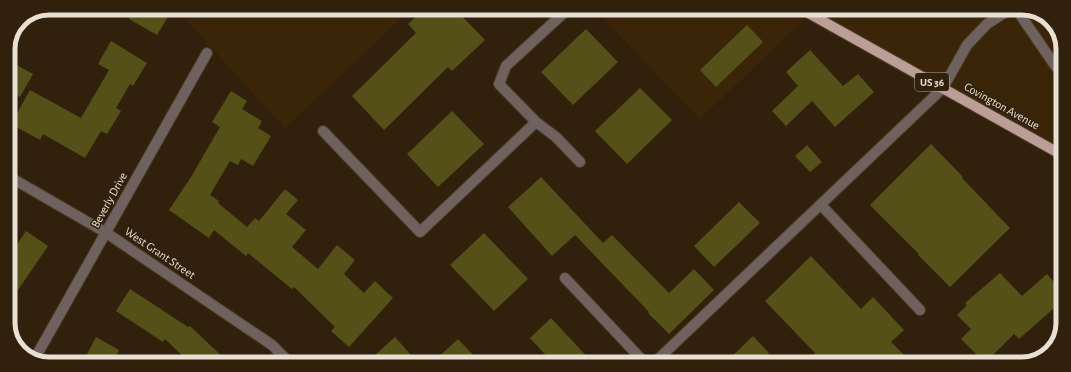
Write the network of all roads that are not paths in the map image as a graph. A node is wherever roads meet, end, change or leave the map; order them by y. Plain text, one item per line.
1 (561, 15) edge
2 (812, 15) edge
3 (1001, 15) edge
4 (1020, 15) edge
5 (207, 53) dead end
6 (1056, 68) edge
7 (944, 88) junction
8 (536, 122) junction
9 (323, 131) dead end
10 (1056, 152) edge
11 (580, 162) dead end
12 (15, 180) edge
13 (821, 205) junction
14 (105, 232) junction
15 (565, 278) dead end
16 (920, 310) dead end
17 (37, 355) edge
18 (284, 357) edge
19 (639, 357) edge
20 (660, 357) edge

1 - 8 street
2 - 7 main road, Covington Avenue / US 36
3 - 7 street
4 - 6 street
5 - 14 street, Beverly Drive
7 - 10 main road, Covington Avenue / US 36
7 - 13 street
8 - 9 street
8 - 11 street
12 - 14 street, West Grant Street
13 - 16 street
13 - 20 street
14 - 17 street, Beverly Drive
14 - 18 street, West Grant Street
15 - 19 street

